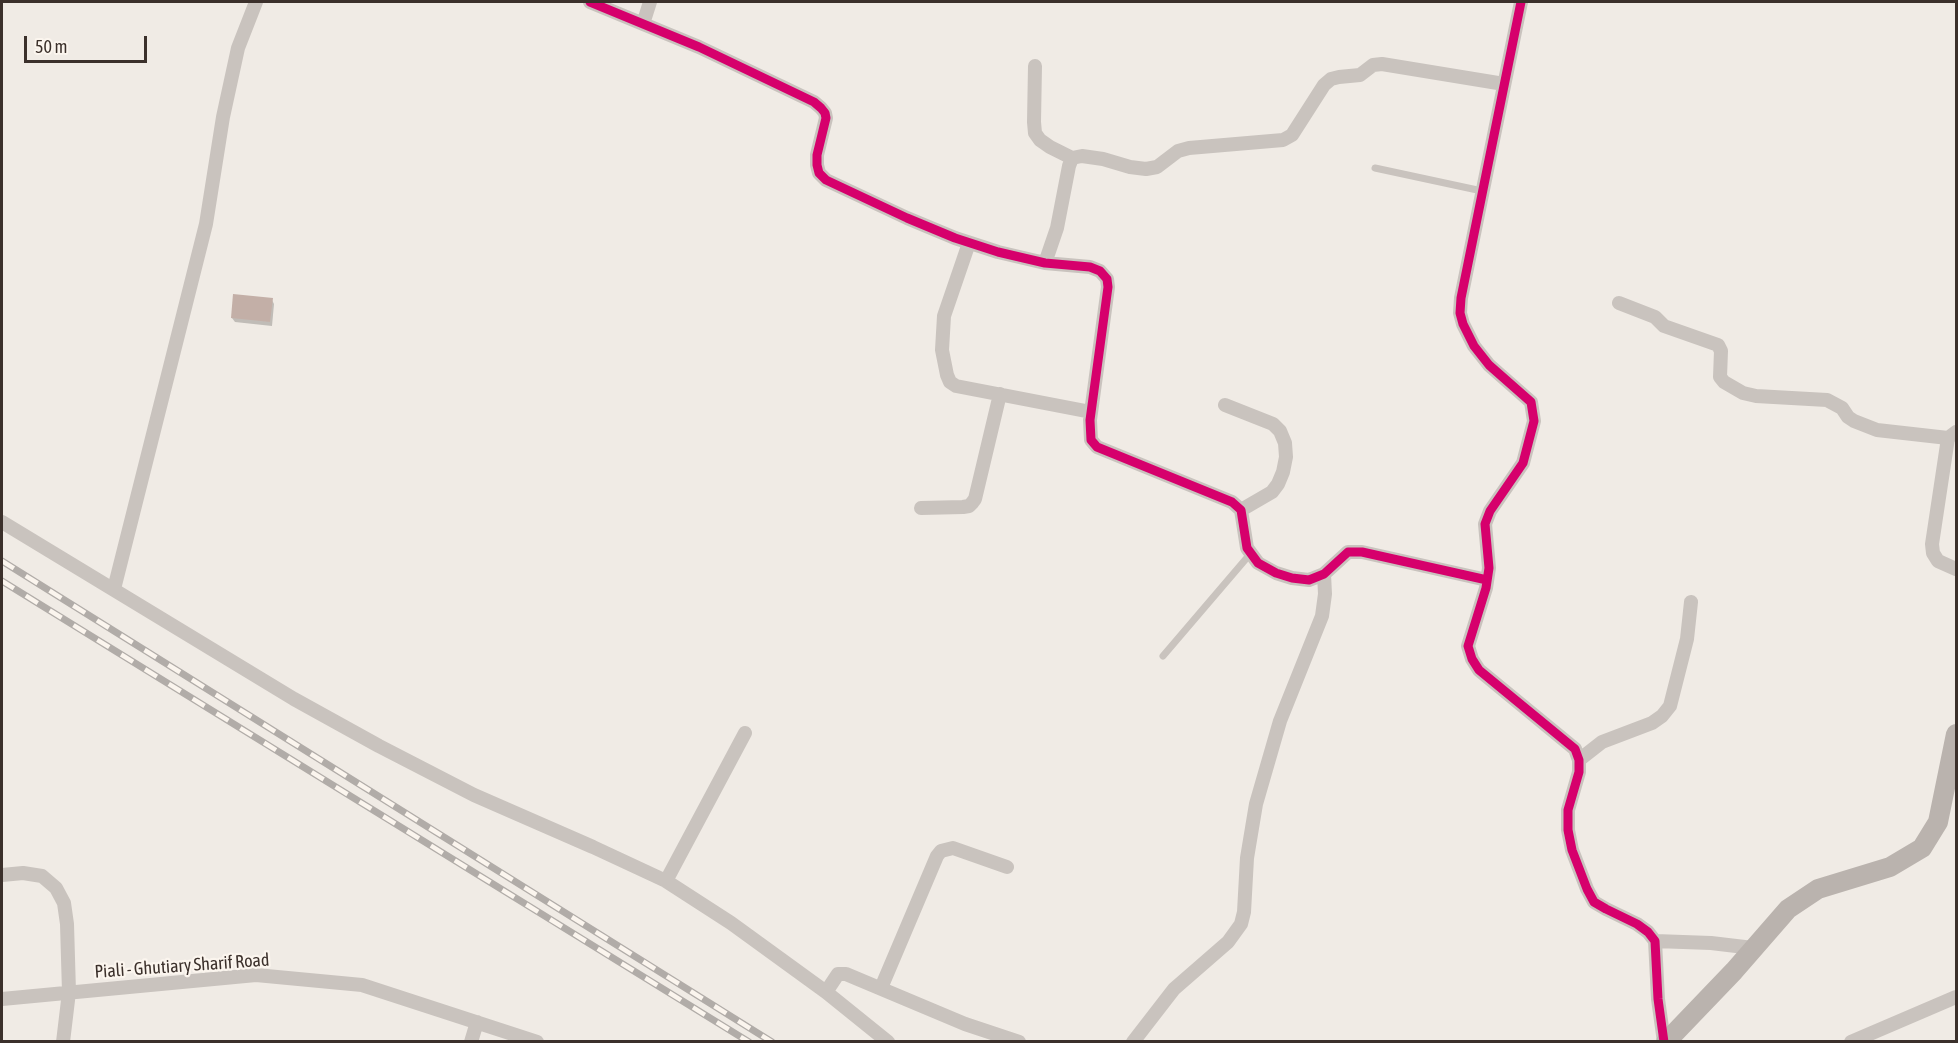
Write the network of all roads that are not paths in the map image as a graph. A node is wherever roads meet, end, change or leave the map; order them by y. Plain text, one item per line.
1 (256, 2) edge
2 (590, 2) edge
3 (650, 2) edge
4 (1521, 2) edge
5 (643, 24) junction
6 (1035, 66) dead end
7 (1504, 84) junction
8 (1072, 158) junction
9 (1375, 168) dead end
10 (1482, 191) junction
11 (969, 243) junction
12 (1045, 263) junction
13 (1620, 303) dead end
14 (1000, 394) junction
15 (1225, 405) dead end
16 (1091, 412) junction
17 (1952, 435) edge
18 (921, 508) dead end
19 (1241, 510) junction
20 (2, 522) edge
21 (1251, 553) junction
22 (1956, 569) edge
23 (1323, 574) junction
24 (1487, 580) junction
25 (114, 589) junction
26 (1691, 602) dead end
27 (1163, 656) dead end
28 (745, 733) dead end
29 (1956, 734) edge
30 (1579, 760) junction
31 (1007, 867) dead end
32 (2, 875) edge
33 (666, 881) junction
34 (1654, 941) junction
35 (1754, 948) junction
36 (881, 988) junction
37 (69, 992) junction
38 (826, 992) junction
39 (1956, 997) edge
40 (2, 999) edge
41 (477, 1022) junction
42 (63, 1041) edge
43 (471, 1041) edge
44 (537, 1041) edge
45 (888, 1041) edge
46 (1019, 1041) edge
47 (1133, 1041) edge
48 (1665, 1041) edge
49 (1851, 1041) edge

1 - 25 street
2 - 5 street
3 - 5 street
4 - 7 street
5 - 11 street
6 - 8 street
7 - 8 street
7 - 10 street
8 - 12 street
9 - 10 lane
10 - 24 street
11 - 12 street
11 - 14 street
12 - 16 street
13 - 17 street
14 - 16 street
14 - 18 street
15 - 19 street
16 - 19 street
17 - 22 street
19 - 21 street
20 - 25 street
21 - 23 street
21 - 27 lane
23 - 24 street
23 - 47 street
24 - 30 street
25 - 33 street
26 - 30 street
28 - 33 street
29 - 35 main road
30 - 34 street
31 - 36 street
32 - 37 street
33 - 38 street
34 - 35 street
34 - 48 street
35 - 48 main road
36 - 38 street
36 - 46 street
37 - 40 street, Piali - Ghutiary Sharif Road
37 - 41 street, Piali - Ghutiary Sharif Road
37 - 42 street
38 - 45 street
39 - 49 street
41 - 43 street
41 - 44 street, Piali - Ghutiary Sharif Road

